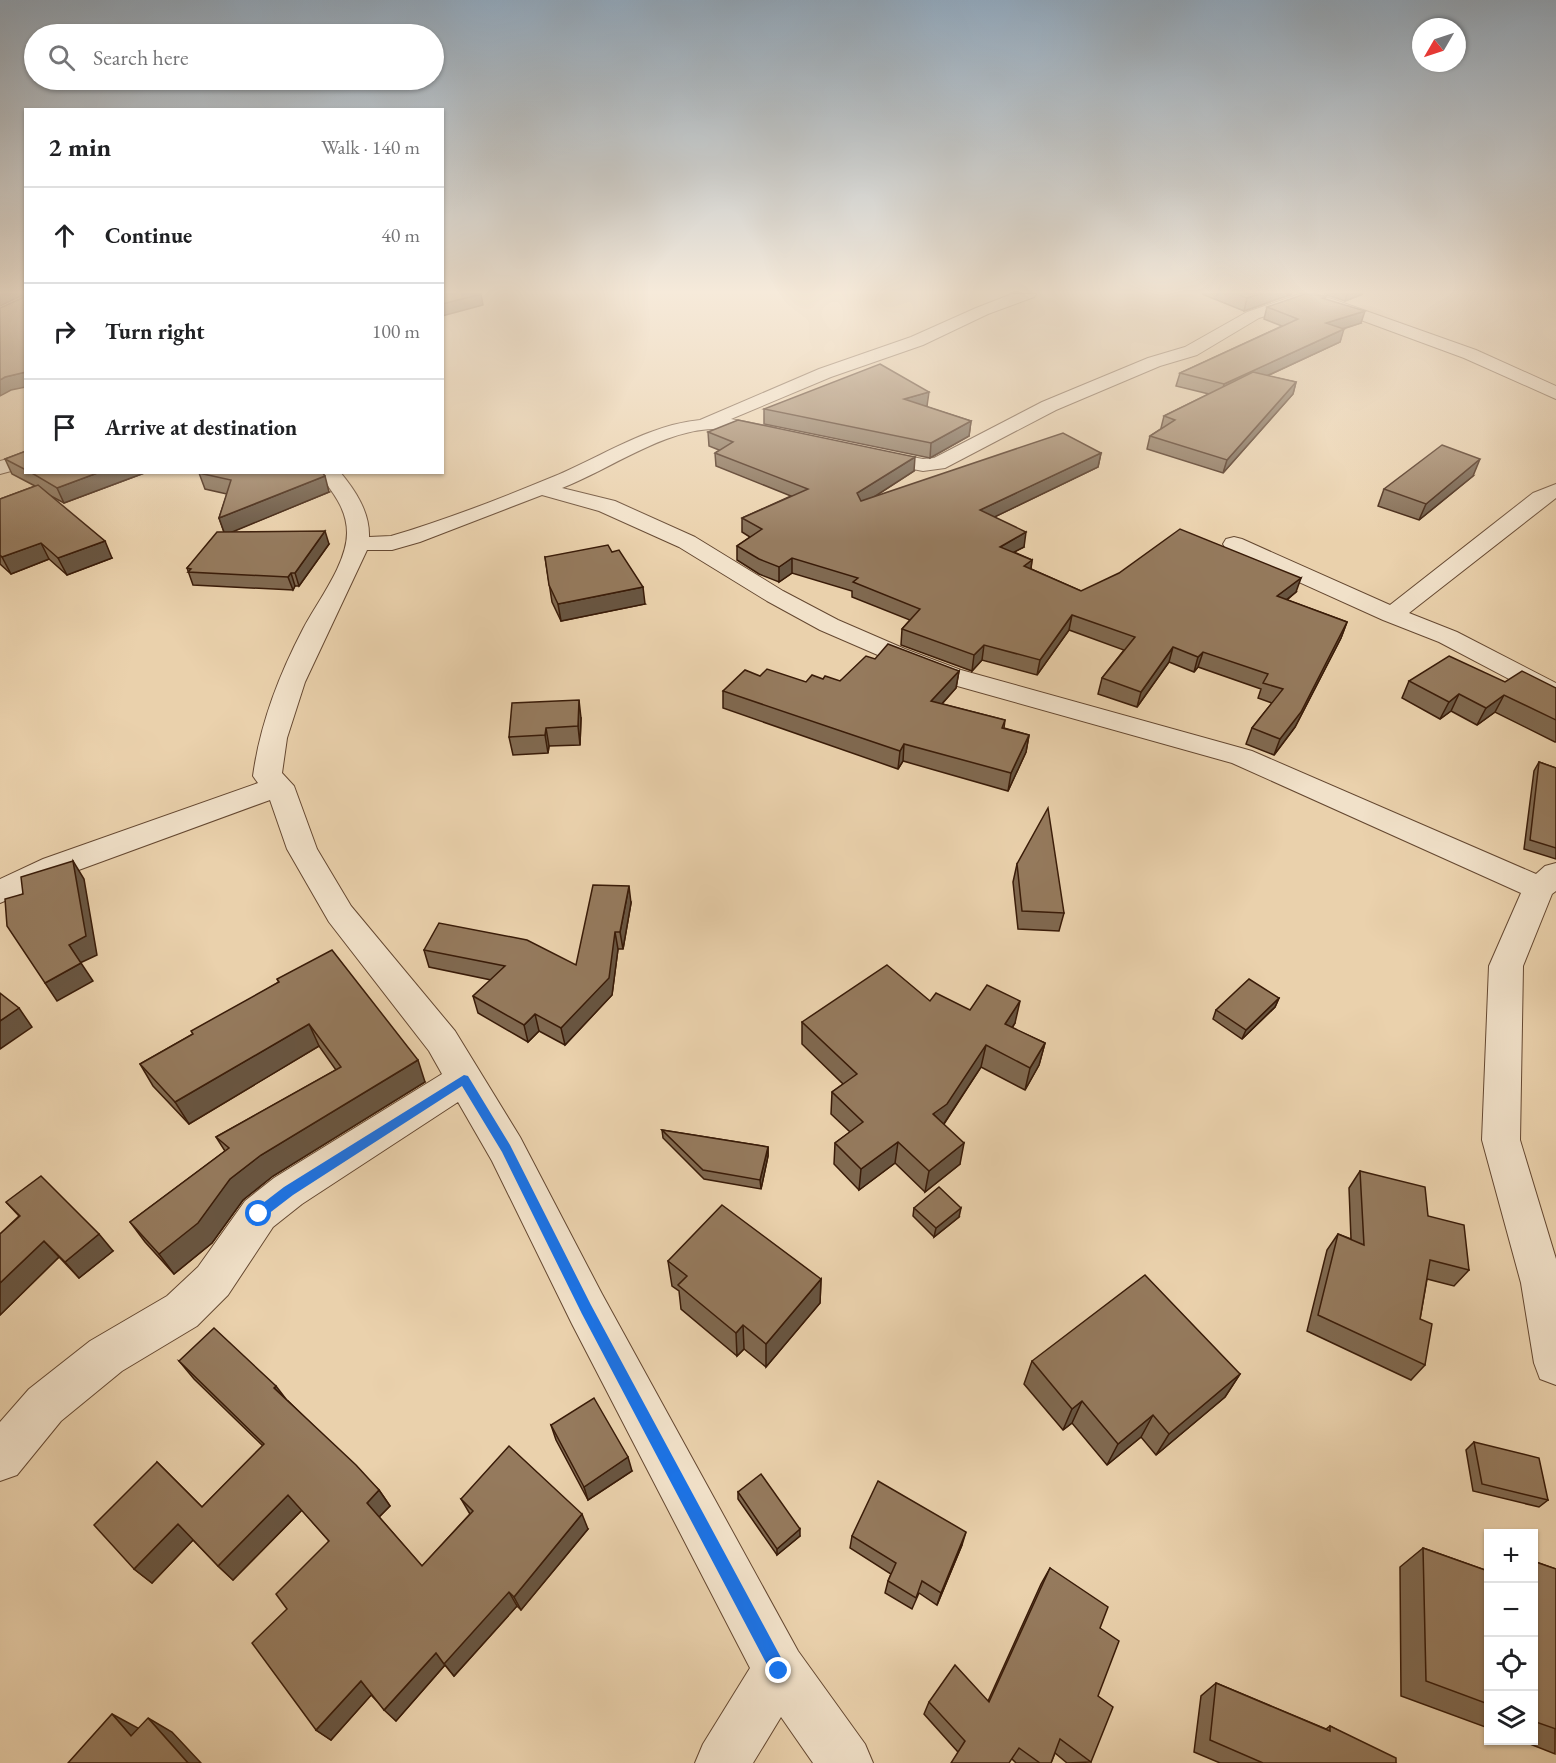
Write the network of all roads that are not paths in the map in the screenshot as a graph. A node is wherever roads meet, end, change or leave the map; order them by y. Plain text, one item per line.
1 (817, 376) edge
2 (1120, 376) edge
3 (1519, 376) edge
4 (1556, 393) edge
5 (702, 424) junction
6 (787, 436) edge
7 (860, 453) edge
8 (24, 461) edge
9 (0, 468) edge
10 (330, 474) edge
11 (542, 489) junction
12 (1556, 490) edge
13 (358, 544) junction
14 (1234, 544) dead end
15 (1392, 615) junction
16 (1556, 693) edge
17 (280, 786) junction
18 (1548, 881) edge
19 (0, 892) edge
20 (464, 1079) junction
21 (1556, 1363) edge
22 (0, 1458) edge
23 (779, 1671) junction
24 (722, 1763) edge
25 (846, 1763) edge

1 - 5 street
2 - 7 street
3 - 4 street
5 - 6 street
5 - 11 street
8 - 9 street
10 - 13 street
11 - 13 street
11 - 18 street
12 - 15 street
13 - 17 street
14 - 15 street
15 - 16 street
17 - 19 street
17 - 20 street
18 - 21 street
20 - 22 street
20 - 23 street
23 - 24 street
23 - 25 street

